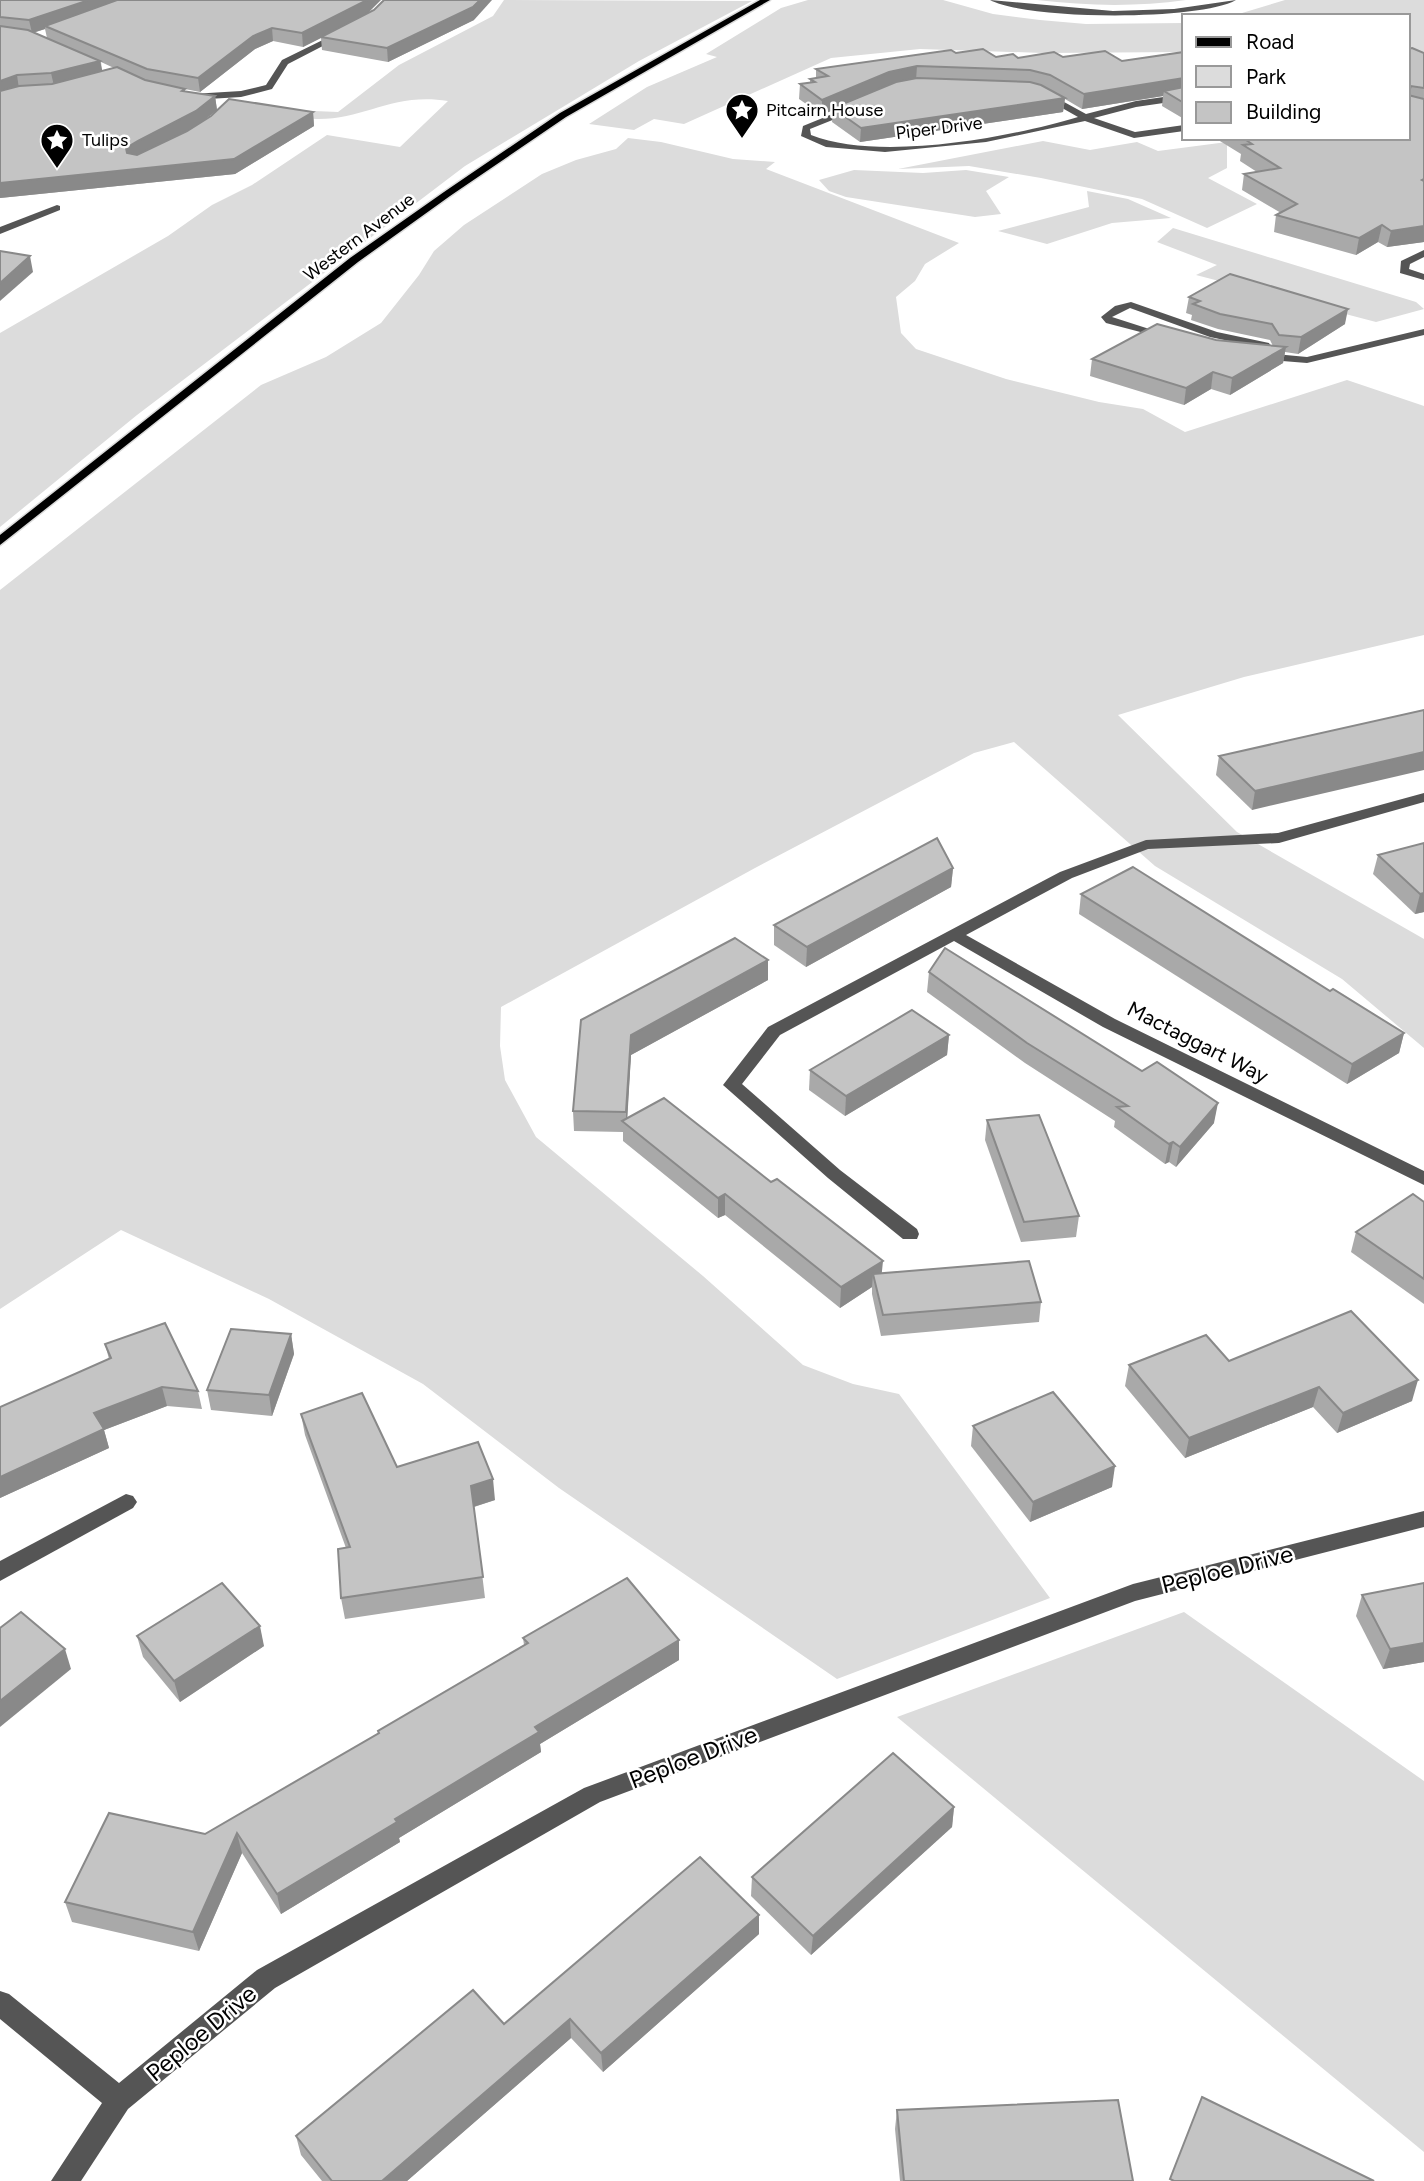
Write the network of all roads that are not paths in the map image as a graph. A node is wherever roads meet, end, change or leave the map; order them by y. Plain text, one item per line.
1 (766, 0) edge
2 (994, 0) edge
3 (1232, 0) edge
4 (346, 32) edge
5 (1036, 92) edge
6 (176, 94) edge
7 (223, 96) junction
8 (1182, 97) edge
9 (861, 105) edge
10 (227, 109) edge
11 (1086, 118) junction
12 (1182, 128) edge
13 (57, 208) dead end
14 (0, 231) edge
15 (1424, 253) edge
16 (1424, 277) edge
17 (1424, 332) edge
18 (1175, 340) edge
19 (1248, 355) edge
20 (1270, 357) junction
21 (0, 541) edge
22 (1424, 797) edge
23 (956, 936) junction
24 (1424, 1179) edge
25 (910, 1234) dead end
26 (126, 1502) dead end
27 (1424, 1518) edge
28 (0, 1572) edge
29 (0, 2003) edge
30 (119, 2100) junction
31 (65, 2181) edge

1 - 21 main road, Western Avenue
2 - 3 street
4 - 7 street
5 - 11 street
6 - 7 street
7 - 10 street
8 - 11 street, Piper Drive
9 - 11 street, Piper Drive
11 - 12 street
13 - 14 street
15 - 16 street
17 - 20 street
18 - 20 street
19 - 20 street
22 - 23 street
23 - 24 street, Mactaggart Way
23 - 25 street
26 - 28 street
27 - 30 street, Peploe Drive
29 - 30 street
30 - 31 street, Peploe Drive

